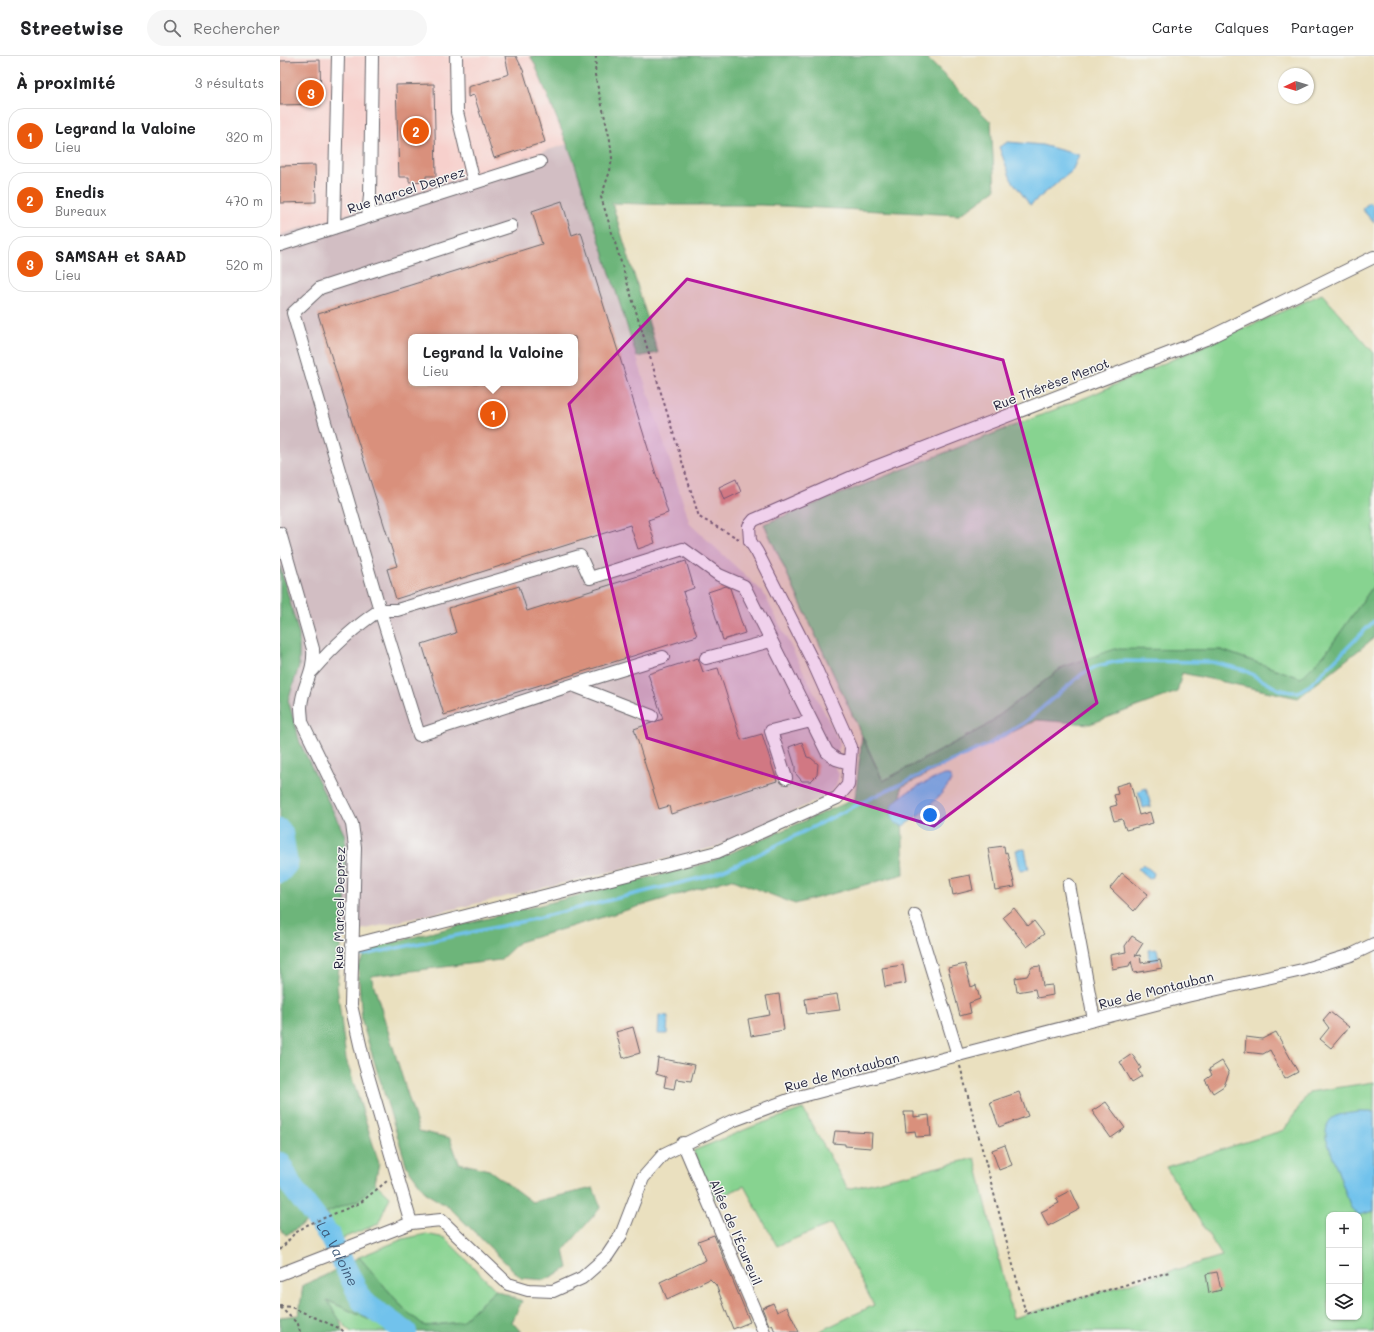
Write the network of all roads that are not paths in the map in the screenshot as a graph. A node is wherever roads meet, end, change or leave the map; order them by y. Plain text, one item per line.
1 (338, 56) edge
2 (372, 56) edge
3 (456, 56) edge
4 (540, 162) dead end
5 (474, 183) junction
6 (368, 217) junction
7 (511, 226) dead end
8 (334, 228) junction
9 (280, 244) edge
10 (1374, 257) edge
11 (280, 533) edge
12 (380, 610) junction
13 (771, 641) junction
14 (663, 657) dead end
15 (706, 658) dead end
16 (312, 672) junction
17 (572, 685) junction
18 (652, 716) dead end
19 (811, 721) junction
20 (850, 763) junction
21 (786, 778) dead end
22 (1069, 885) dead end
23 (915, 915) dead end
24 (1374, 944) edge
25 (352, 945) junction
26 (1094, 1020) junction
27 (958, 1055) junction
28 (683, 1143) junction
29 (410, 1223) junction
30 (280, 1274) edge
31 (764, 1332) edge

1 - 8 street
2 - 6 street
3 - 5 street
4 - 5 street, Rue Marcel Deprez
5 - 6 street, Rue Marcel Deprez
6 - 8 street, Rue Marcel Deprez
7 - 12 street
8 - 9 street, Rue Marcel Deprez
10 - 20 street, Rue Thérèse Menot
11 - 16 street, Rue Marcel Deprez
12 - 13 street
12 - 16 street
12 - 17 street
13 - 15 street
13 - 19 street
14 - 17 street
16 - 25 street, Rue Marcel Deprez
17 - 18 street
19 - 20 street
19 - 21 street
20 - 25 street
22 - 26 street
23 - 27 street
24 - 26 street, Rue de Montauban
25 - 29 street, Rue Marcel Deprez
26 - 27 street, Rue de Montauban
27 - 28 street, Rue de Montauban
28 - 29 street, Rue de Montauban
28 - 31 street, Allée de l'Écureuil
29 - 30 street, Rue de Montauban

